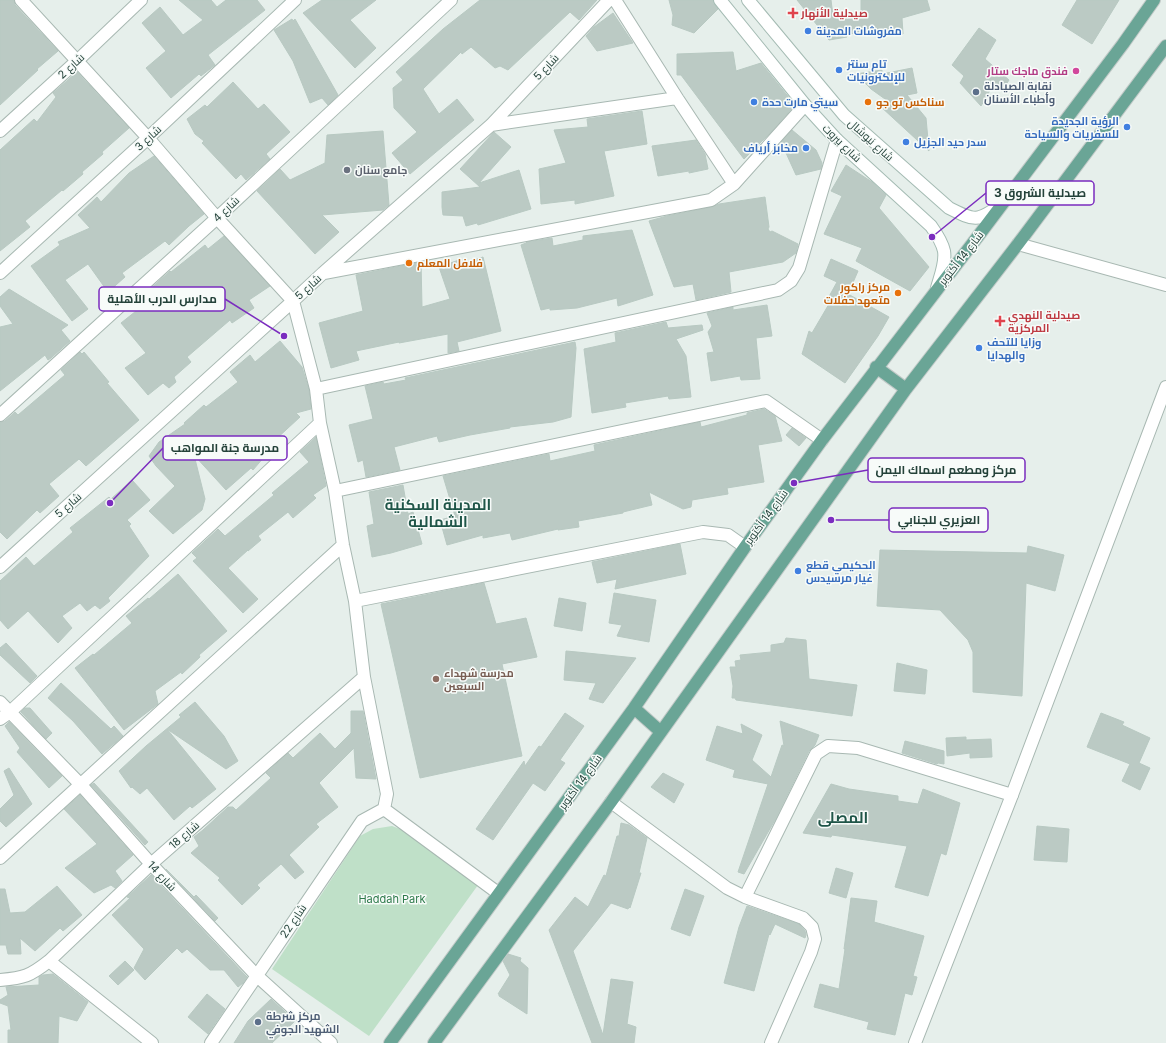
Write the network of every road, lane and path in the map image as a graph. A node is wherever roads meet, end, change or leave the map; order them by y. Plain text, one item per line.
1 (21, 0) edge
2 (141, 0) edge
3 (295, 0) edge
4 (451, 0) edge
5 (609, 0) edge
6 (615, 0) edge
7 (720, 0) edge
8 (748, 0) edge
9 (1154, 0) edge
10 (1166, 46) edge
11 (77, 61) junction
12 (677, 98) junction
13 (805, 105) junction
14 (491, 125) junction
15 (0, 130) edge
16 (148, 138) junction
17 (837, 140) junction
18 (734, 184) junction
19 (1002, 204) junction
20 (217, 218) junction
21 (1018, 244) junction
22 (0, 273) edge
23 (323, 273) junction
24 (1166, 285) edge
25 (937, 288) junction
26 (293, 301) junction
27 (876, 368) junction
28 (1166, 387) edge
29 (316, 389) junction
30 (906, 389) junction
31 (0, 416) edge
32 (320, 423) junction
33 (822, 440) junction
34 (335, 491) junction
35 (343, 546) junction
36 (745, 546) junction
37 (0, 567) edge
38 (355, 601) junction
39 (364, 677) junction
40 (0, 702) edge
41 (634, 708) junction
42 (5, 716) edge
43 (661, 732) junction
44 (81, 785) junction
45 (1012, 795) junction
46 (611, 802) junction
47 (384, 809) junction
48 (0, 858) edge
49 (151, 864) junction
50 (498, 893) junction
51 (745, 897) junction
52 (49, 961) junction
53 (256, 975) junction
54 (0, 980) edge
55 (152, 1043) edge
56 (211, 1043) edge
57 (331, 1043) edge
58 (390, 1043) edge
59 (434, 1043) edge
60 (771, 1043) edge
61 (915, 1043) edge

1 - 11 street
2 - 11 street, شارع 2
3 - 16 street, شارع 3
4 - 20 street, شارع 4
5 - 14 street, شارع 5
6 - 12 street
7 - 13 street, شارع بيروت
8 - 19 street, شارع نيوشال
9 - 19 main road, شارع 14 أكتوبر
10 - 21 main road
11 - 15 street, شارع 2
11 - 16 street
12 - 14 street
12 - 18 street
13 - 17 street, شارع بيروت
13 - 18 street
14 - 23 street, شارع 5
16 - 20 street
16 - 22 street, شارع 3
17 - 25 street, شارع بيروت
17 - 29 street
18 - 23 street
19 - 25 main road, شارع 14 أكتوبر
20 - 26 street
20 - 31 street, شارع 4
21 - 24 street
21 - 30 main road
23 - 26 street, شارع 5
25 - 27 main road, شارع 14 أكتوبر
26 - 29 street
26 - 37 street, شارع 5
27 - 30 main road
27 - 33 main road, شارع 14 أكتوبر
28 - 45 street
29 - 32 street
30 - 43 main road
32 - 34 street
32 - 42 street
33 - 34 street
33 - 36 main road, شارع 14 أكتوبر
34 - 35 street
35 - 38 street
35 - 44 street
36 - 38 street
36 - 41 main road, شارع 14 أكتوبر
38 - 39 street
39 - 47 street
39 - 49 street, شارع 18
40 - 42 street, شارع 14
41 - 43 main road
41 - 50 main road, شارع 14 أكتوبر
42 - 44 street, شارع 14
43 - 46 main road
44 - 48 street
44 - 49 street, شارع 14
45 - 51 street
45 - 61 street
46 - 51 street
46 - 59 main road
47 - 50 street
47 - 53 street, شارع 22
49 - 52 street, شارع 18
49 - 53 street, شارع 14
50 - 58 main road, شارع 14 أكتوبر
51 - 60 street
52 - 54 street, شارع 18
52 - 55 street
53 - 56 street, شارع 22
53 - 57 street, شارع 14

